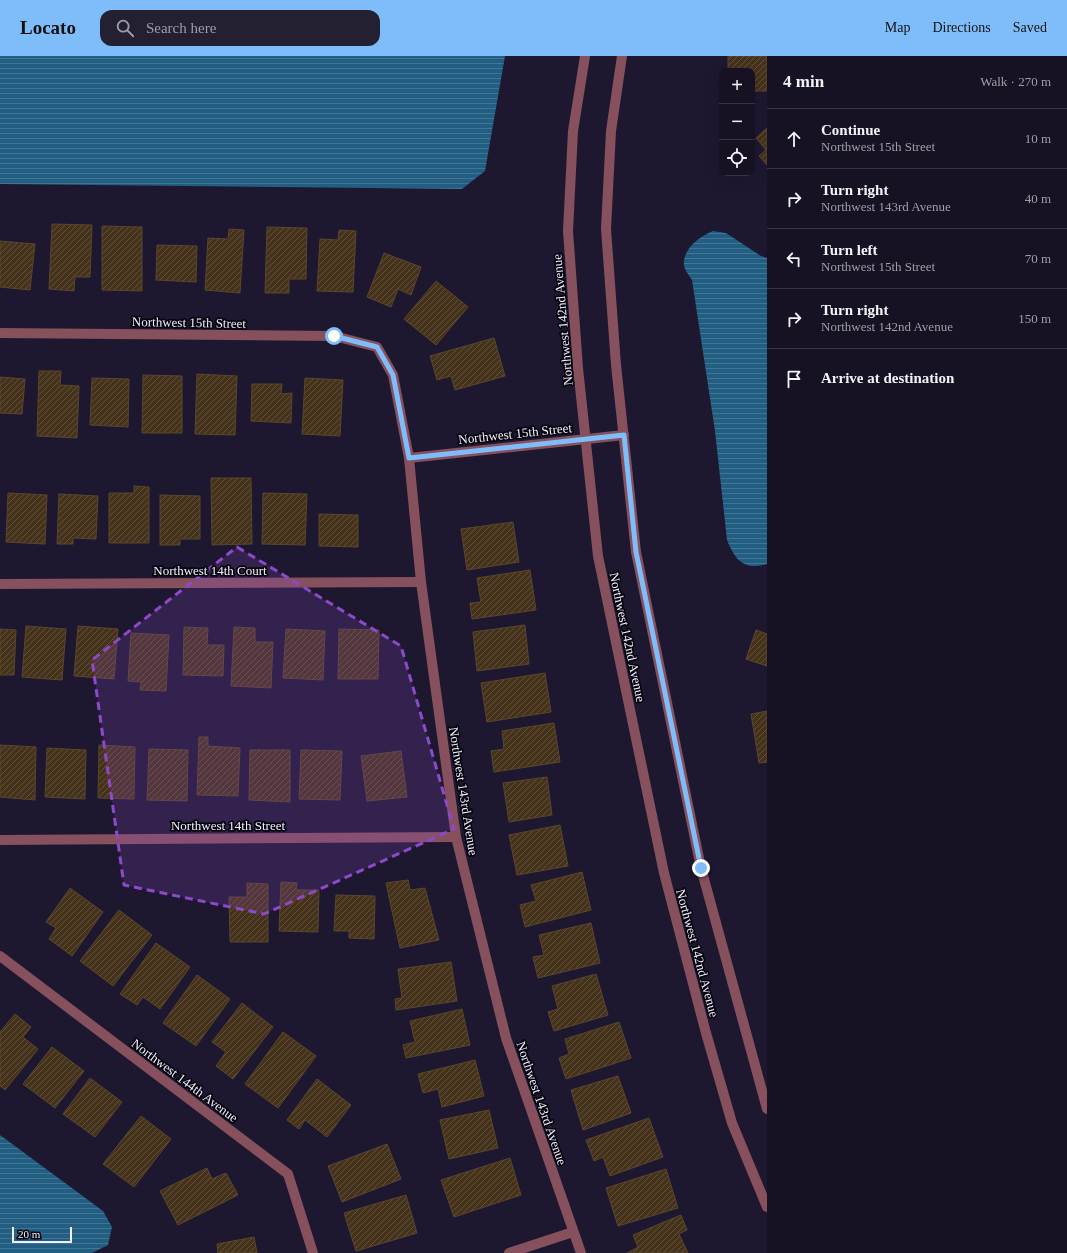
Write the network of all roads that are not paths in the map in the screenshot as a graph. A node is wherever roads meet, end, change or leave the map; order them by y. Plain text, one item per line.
1 (585, 56) edge
2 (622, 56) edge
3 (0, 333) edge
4 (377, 347) joint
5 (624, 435) junction
6 (586, 439) junction
7 (409, 458) junction
8 (421, 582) junction
9 (0, 584) edge
10 (456, 837) junction
11 (0, 840) edge
12 (0, 956) edge
13 (767, 1109) edge
14 (767, 1207) edge
15 (573, 1232) junction
16 (313, 1253) edge
17 (509, 1253) edge
18 (581, 1253) edge

1 - 6 street, Northwest 142nd Avenue
2 - 5 street, Northwest 142nd Avenue
3 - 4 street, Northwest 15th Street
4 - 7 street, Northwest 143rd Avenue
5 - 6 street, Northwest 15th Street
5 - 13 street, Northwest 142nd Avenue
6 - 7 street, Northwest 15th Street
6 - 14 street, Northwest 142nd Avenue
7 - 8 street, Northwest 143rd Avenue
8 - 9 street, Northwest 14th Court
8 - 10 street, Northwest 143rd Avenue
10 - 11 street, Northwest 14th Street
10 - 15 street, Northwest 143rd Avenue
12 - 16 street, Northwest 144th Avenue
15 - 17 street
15 - 18 street, Northwest 143rd Avenue

